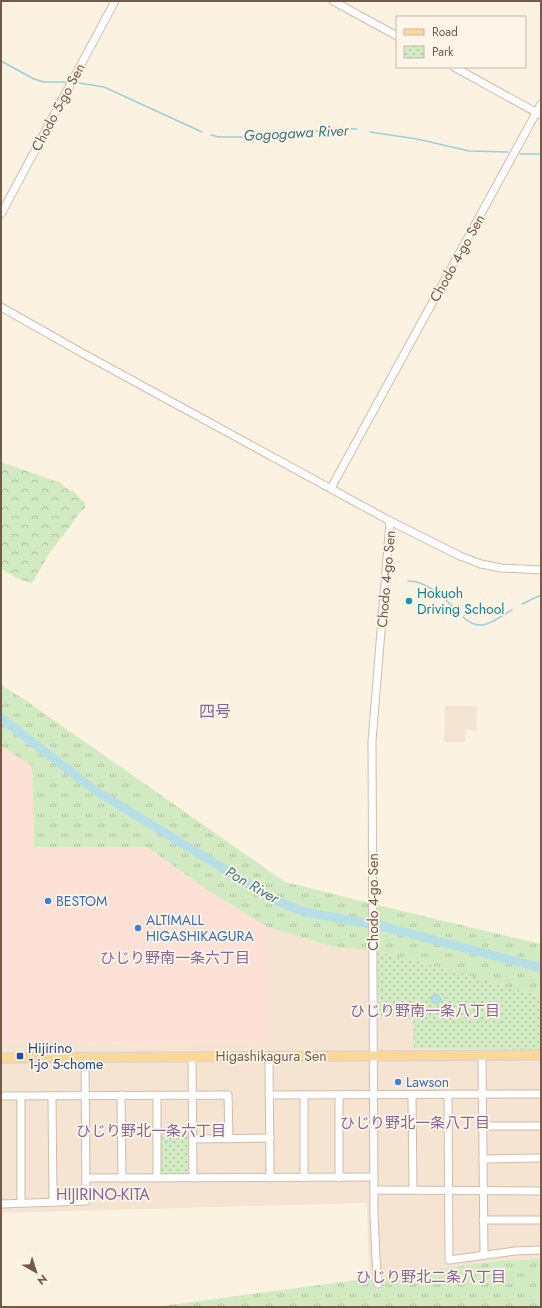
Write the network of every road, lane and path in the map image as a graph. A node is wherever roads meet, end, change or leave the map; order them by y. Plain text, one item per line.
1 (115, 1) edge
2 (333, 1) edge
3 (396, 35) edge
4 (456, 68) edge
5 (541, 104) edge
6 (539, 113) edge
7 (1, 214) edge
8 (1, 307) edge
9 (331, 488) junction
10 (390, 520) junction
11 (541, 570) edge
12 (541, 1055) edge
13 (270, 1056) junction
14 (374, 1056) junction
15 (482, 1056) junction
16 (85, 1057) junction
17 (192, 1057) junction
18 (1, 1058) edge
19 (412, 1094) junction
20 (448, 1094) junction
21 (483, 1094) junction
22 (541, 1094) edge
23 (85, 1095) junction
24 (157, 1095) junction
25 (192, 1095) junction
26 (304, 1095) junction
27 (339, 1095) junction
28 (374, 1095) junction
29 (1, 1096) edge
30 (21, 1096) junction
31 (52, 1096) junction
32 (121, 1096) junction
33 (269, 1096) junction
34 (483, 1126) junction
35 (541, 1126) edge
36 (270, 1138) junction
37 (193, 1139) junction
38 (229, 1139) junction
39 (541, 1158) edge
40 (483, 1159) junction
41 (86, 1178) junction
42 (122, 1178) junction
43 (157, 1178) junction
44 (193, 1178) junction
45 (270, 1178) junction
46 (304, 1178) junction
47 (339, 1178) junction
48 (374, 1178) junction
49 (374, 1190) junction
50 (413, 1190) junction
51 (448, 1190) junction
52 (483, 1190) junction
53 (541, 1191) edge
54 (53, 1202) junction
55 (21, 1203) junction
56 (1, 1204) edge
57 (483, 1220) junction
58 (541, 1220) edge
59 (541, 1250) edge
60 (484, 1255) junction
61 (378, 1284) dead end

1 - 7 street, Chodo 5-go Sen
2 - 3 street
4 - 6 street
5 - 6 street, Chodo 4-go Sen
6 - 9 street, Chodo 4-go Sen
8 - 9 street
9 - 10 street
10 - 11 street
10 - 14 street, Chodo 4-go Sen
12 - 15 main road, Higashikagura Sen
13 - 14 main road, Higashikagura Sen
13 - 17 main road, Higashikagura Sen
13 - 33 street
14 - 15 main road, Higashikagura Sen
14 - 28 street, Chodo 4-go Sen
15 - 21 street
16 - 17 main road, Higashikagura Sen
16 - 18 main road, Higashikagura Sen
16 - 23 street
17 - 25 street
19 - 20 street
19 - 28 street
19 - 50 street
20 - 21 street
20 - 51 street
21 - 22 street
21 - 34 street
23 - 31 street
23 - 32 street
23 - 41 street
24 - 25 street
24 - 32 street
24 - 43 street
25 - 37 street
25 - 38 street
26 - 27 street
26 - 33 street
26 - 46 street
27 - 28 street
27 - 47 street
28 - 48 street, Chodo 4-go Sen
29 - 30 street
30 - 31 street
30 - 55 street
31 - 54 street
32 - 42 street
33 - 36 street
34 - 35 street
34 - 40 street
36 - 38 street
36 - 45 street
37 - 38 street
37 - 44 street
39 - 40 street
40 - 52 street
41 - 42 street
41 - 54 street
42 - 43 street
43 - 44 street
44 - 45 street
45 - 46 street
46 - 47 street
47 - 48 street
48 - 49 street, Chodo 4-go Sen
49 - 50 street
49 - 61 street, Chodo 4-go Sen
50 - 51 street
51 - 52 street
51 - 60 street
52 - 53 street
52 - 57 street
54 - 55 street
55 - 56 street
57 - 58 street
57 - 60 street
59 - 60 street

